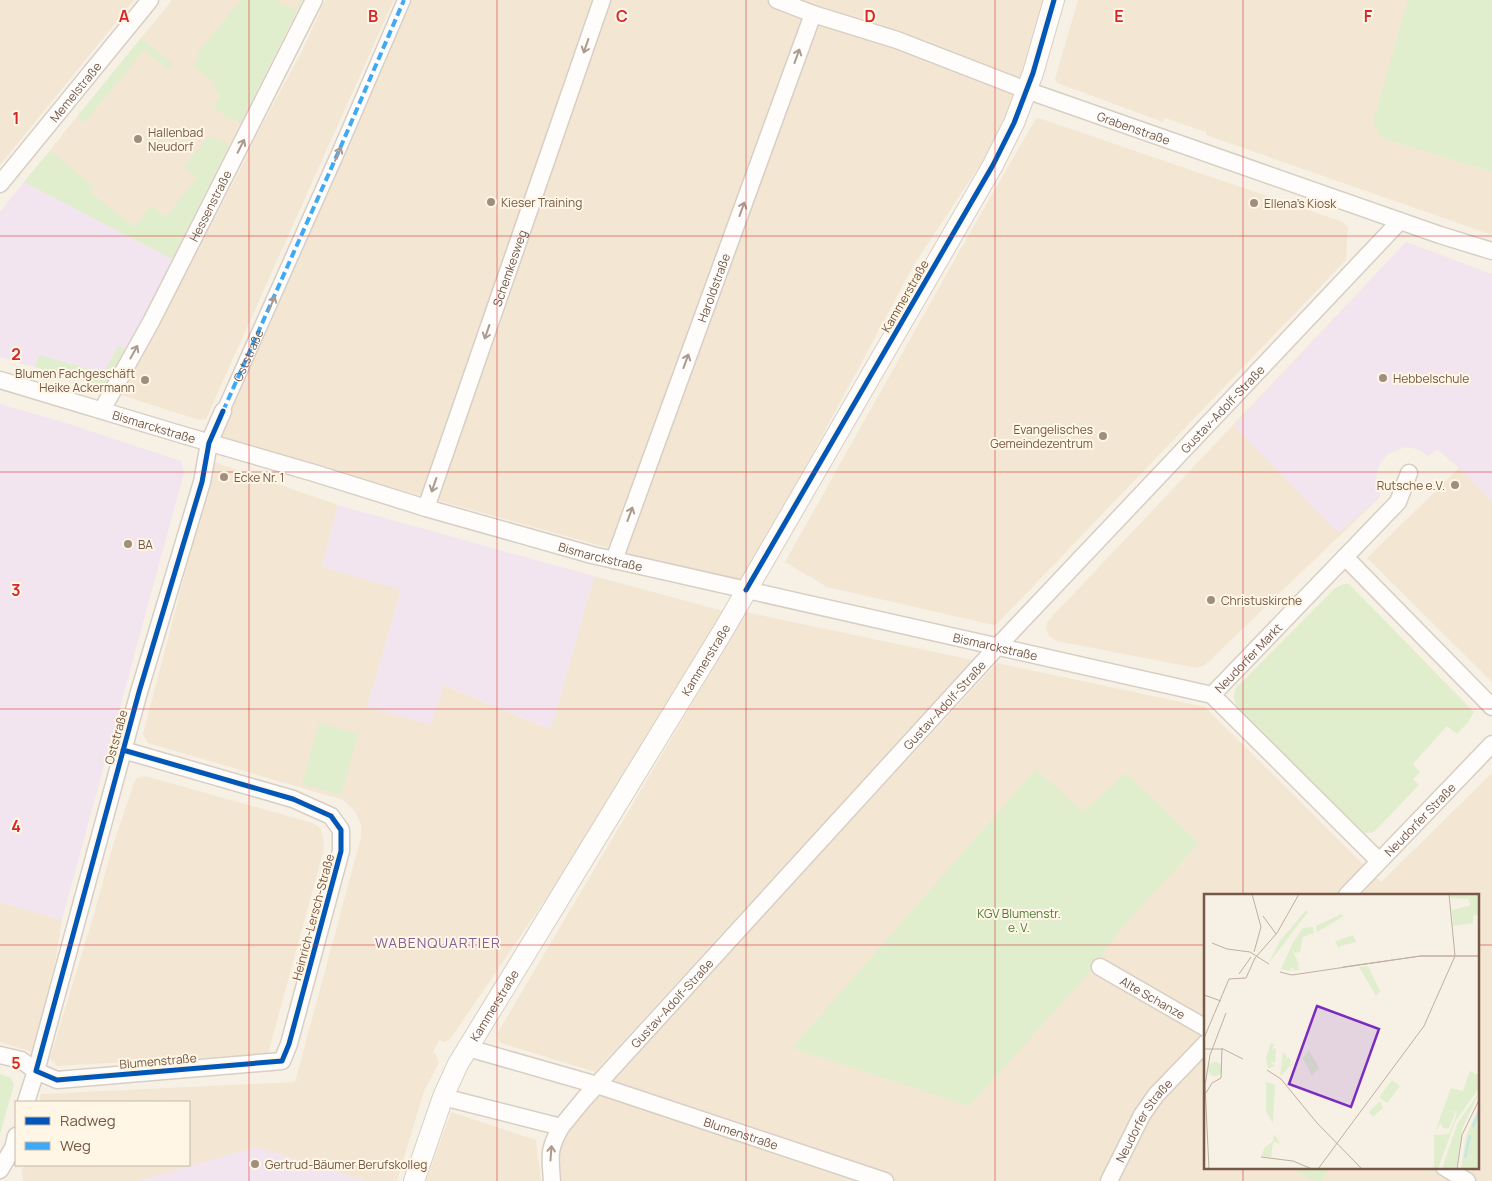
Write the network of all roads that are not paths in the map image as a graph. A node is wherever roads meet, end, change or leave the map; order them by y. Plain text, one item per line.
1 (150, 0) edge
2 (314, 0) edge
3 (404, 0) edge
4 (602, 0) edge
5 (777, 0) edge
6 (1054, 0) edge
7 (813, 14) junction
8 (1026, 90) junction
9 (0, 184) edge
10 (1400, 221) junction
11 (1492, 251) edge
12 (0, 380) edge
13 (102, 410) junction
14 (223, 411) joint
15 (209, 443) junction
16 (1409, 472) dead end
17 (426, 508) junction
18 (1345, 557) junction
19 (614, 560) junction
20 (746, 590) junction
21 (996, 647) junction
22 (1212, 695) junction
23 (1492, 707) edge
24 (1492, 744) edge
25 (123, 750) junction
26 (1379, 861) junction
27 (1348, 894) edge
28 (1100, 967) dead end
29 (1204, 1027) edge
30 (1204, 1045) edge
31 (468, 1048) junction
32 (0, 1055) edge
33 (282, 1061) joint
34 (36, 1071) junction
35 (597, 1085) junction
36 (443, 1097) junction
37 (26, 1101) edge
38 (561, 1127) junction
39 (15, 1140) edge
40 (1446, 1168) edge
41 (0, 1170) edge
42 (414, 1181) edge
43 (552, 1181) edge
44 (885, 1181) edge
45 (1109, 1181) edge
46 (1467, 1181) edge

1 - 9 street, Memelstraße
13 -> 2 street, Hessenstraße
14 -> 3 street, Oststraße
4 -> 17 street, Schemkesweg
5 - 7 street, Grabenstraße
6 - 8 street, Kammerstraße
7 - 8 street, Grabenstraße
19 -> 7 street, Haroldstraße
8 - 10 street, Grabenstraße
8 - 20 street, Kammerstraße
10 - 11 street, Grabenstraße
10 - 21 street, Gustav-Adolf-Straße
12 - 13 street, Bismarckstraße
13 - 15 street, Bismarckstraße
14 - 15 street, Oststraße
15 - 17 street, Bismarckstraße
15 - 25 street, Oststraße
16 - 18 street, Neudorfer Markt
17 - 19 street, Bismarckstraße
18 - 22 street, Neudorfer Markt
18 - 23 street
19 - 20 street, Bismarckstraße
20 - 21 street, Bismarckstraße
20 - 31 street, Kammerstraße
21 - 22 street, Bismarckstraße
21 - 35 street, Gustav-Adolf-Straße
22 - 26 street, Neudorfer Markt
24 - 26 street, Neudorfer Straße
25 - 33 street, Heinrich-Lersch-Straße
25 - 34 street, Oststraße
26 - 27 street, Neudorfer Straße
28 - 29 street, Alte Schanze
30 - 45 street, Neudorfer Straße
31 - 35 street, Blumenstraße
31 - 36 street, Kammerstraße
32 - 34 street, Blumenstraße
33 - 34 street, Blumenstraße
34 - 37 street, Oststraße
35 - 38 street
35 - 44 street, Blumenstraße
36 - 38 street
36 - 42 street, Kammerstraße
43 -> 38 street
39 - 41 street
40 - 46 street

